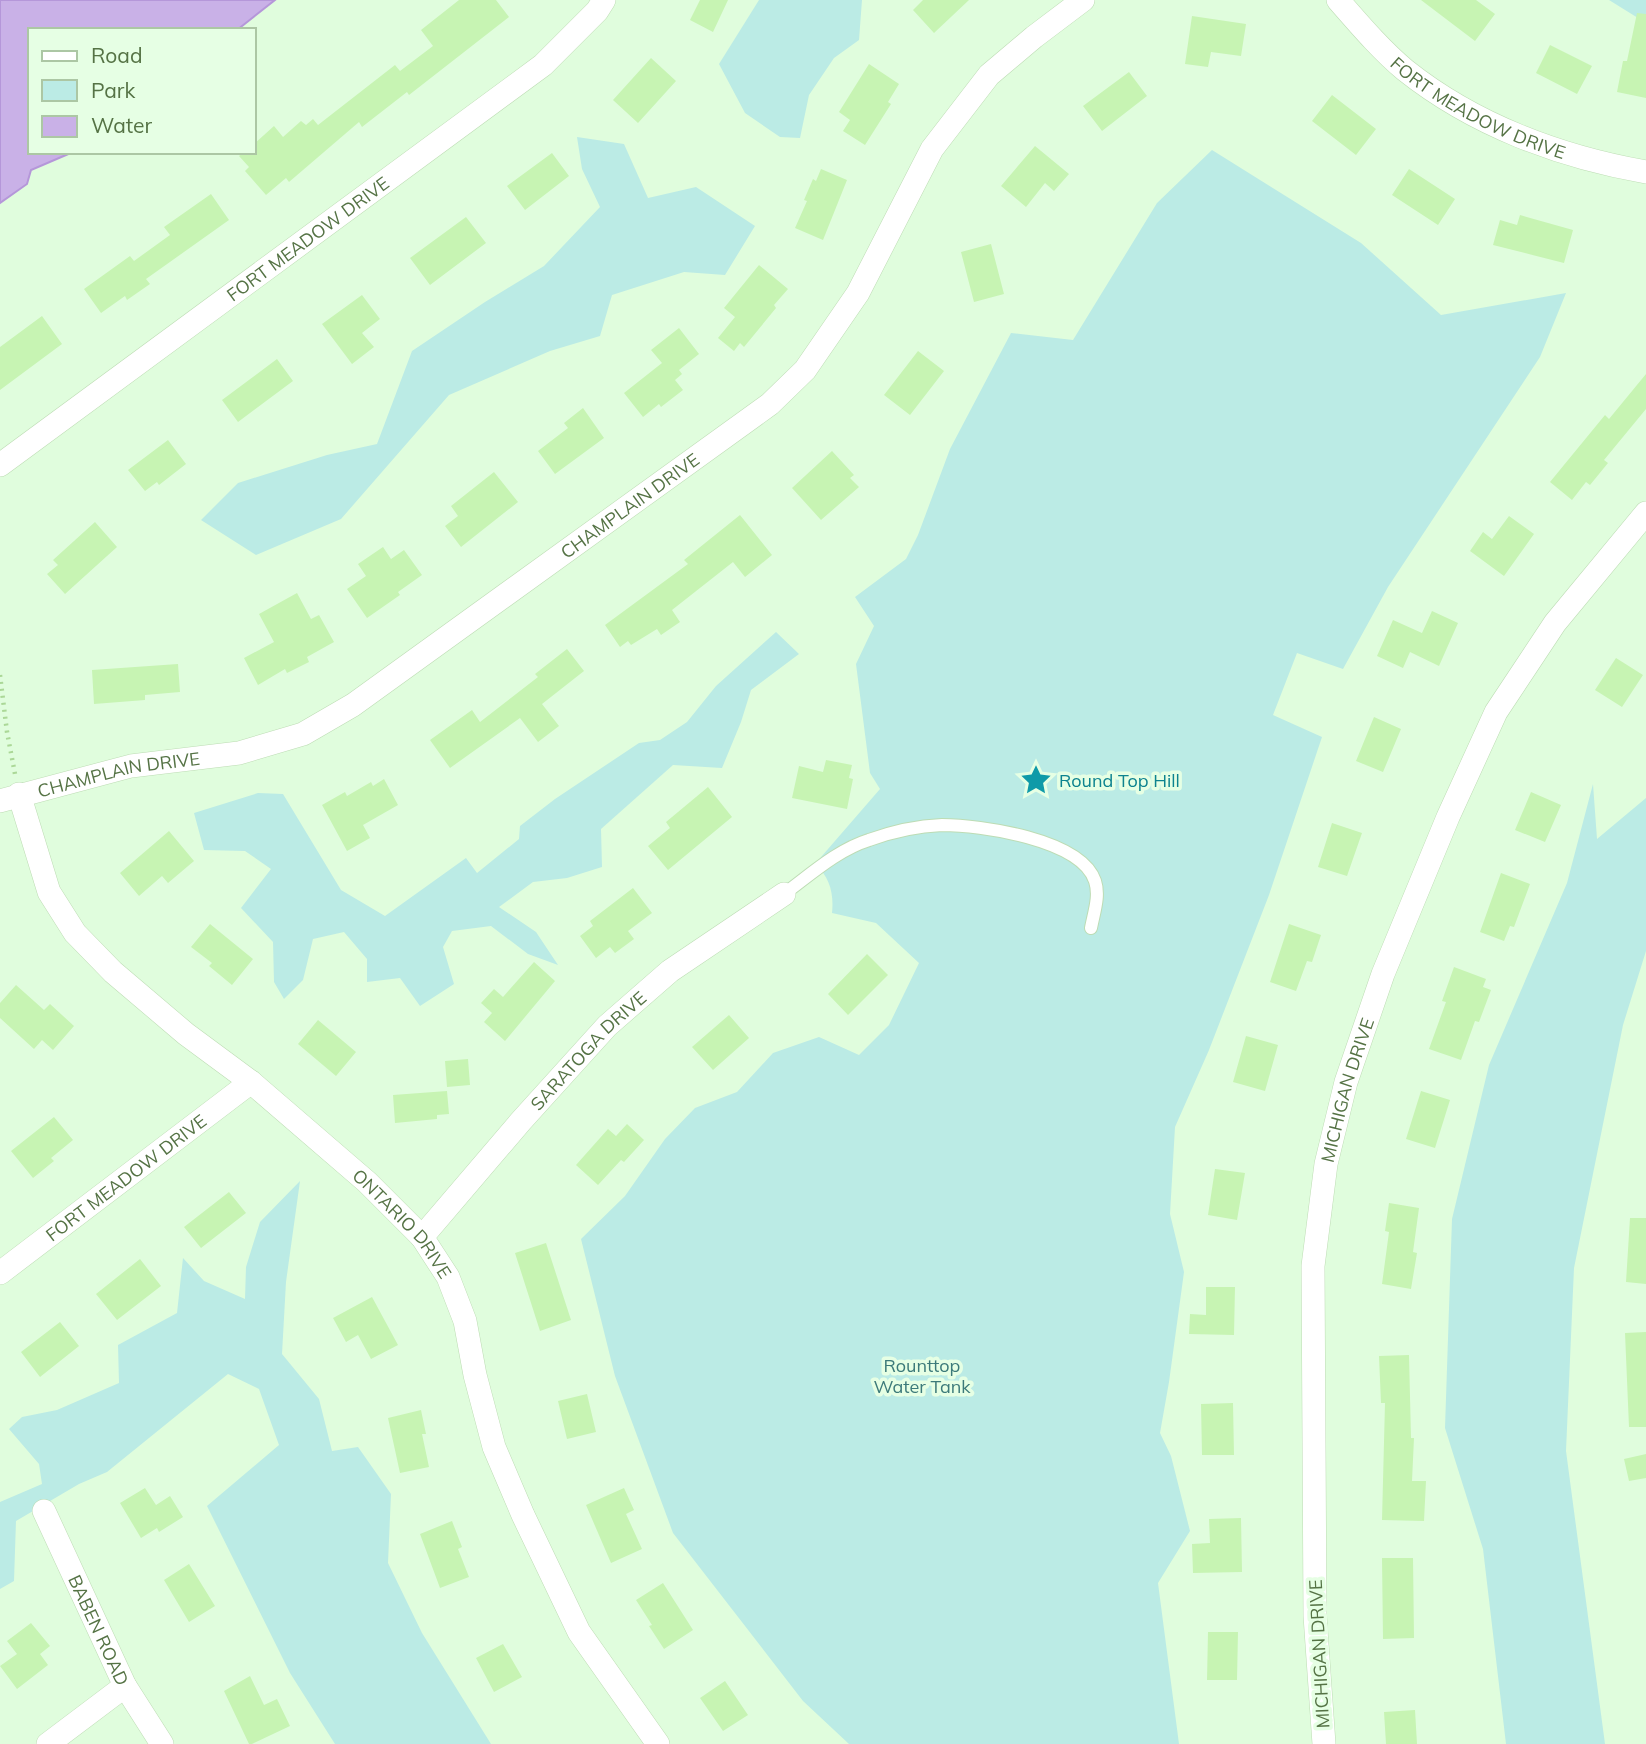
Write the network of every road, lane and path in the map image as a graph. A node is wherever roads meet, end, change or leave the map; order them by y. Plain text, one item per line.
1 (604, 0) edge
2 (1083, 0) edge
3 (1338, 0) edge
4 (1646, 172) edge
5 (0, 465) edge
6 (1646, 513) edge
7 (0, 675) edge
8 (10, 798) edge
9 (784, 894) joint
10 (1091, 928) dead end
11 (251, 1082) junction
12 (422, 1237) junction
13 (0, 1273) edge
14 (44, 1511) dead end
15 (125, 1686) junction
16 (48, 1744) edge
17 (162, 1744) edge
18 (658, 1744) edge
19 (1324, 1744) edge

1 - 5 street, FORT MEADOW DRIVE
2 - 8 street, CHAMPLAIN DRIVE
3 - 4 street, FORT MEADOW DRIVE
6 - 19 street, MICHIGAN DRIVE
7 - 8 path
8 - 11 street, ONTARIO DRIVE
9 - 10 lane
9 - 12 street, SARATOGA DRIVE
11 - 12 street, ONTARIO DRIVE
11 - 13 street, FORT MEADOW DRIVE
12 - 18 street, ONTARIO DRIVE
14 - 15 street, BABEN ROAD
15 - 16 street
15 - 17 street, BABEN ROAD

